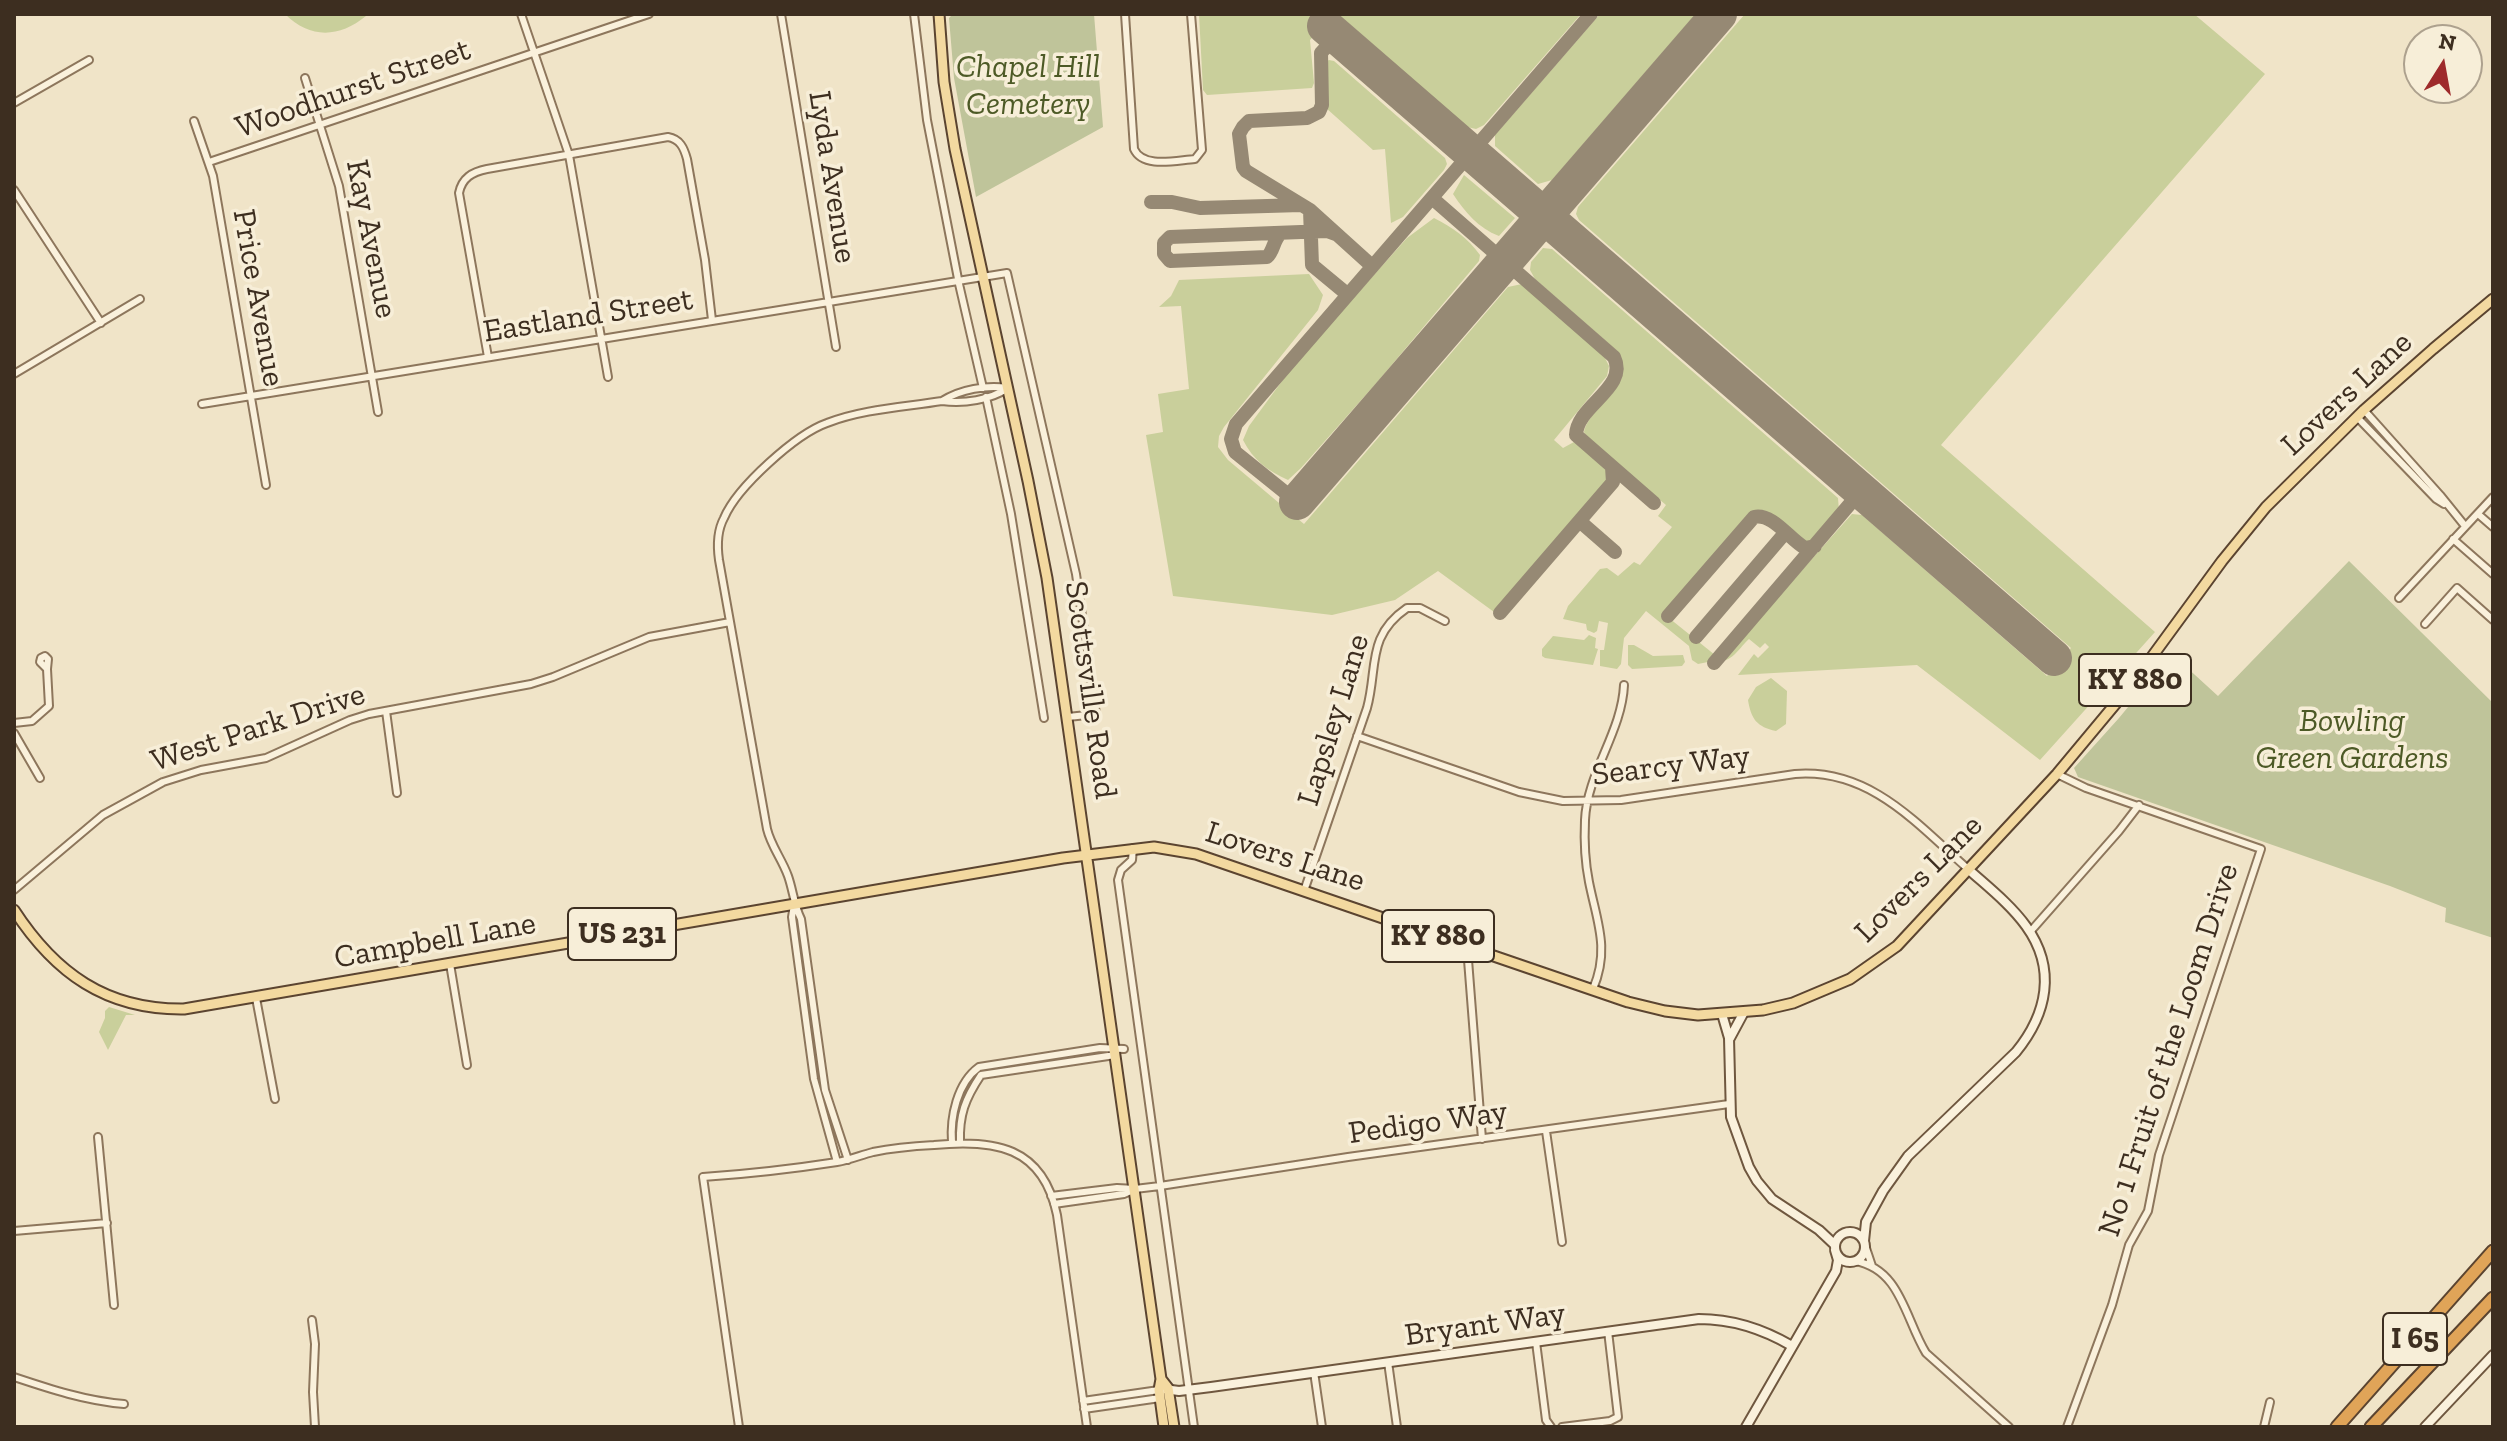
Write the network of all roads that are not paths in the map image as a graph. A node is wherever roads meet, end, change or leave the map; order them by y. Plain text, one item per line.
1 (521, 14) edge
2 (649, 14) edge
3 (781, 14) edge
4 (914, 14) edge
5 (939, 14) edge
6 (1125, 14) edge
7 (1191, 14) edge
8 (535, 53) junction
9 (89, 60) dead end
10 (305, 78) dead end
11 (14, 103) edge
12 (194, 121) dead end
13 (321, 126) junction
14 (569, 155) junction
15 (209, 162) junction
16 (14, 190) edge
17 (982, 276) junction
18 (958, 279) junction
19 (140, 299) dead end
20 (2493, 299) edge
21 (828, 301) junction
22 (712, 320) junction
23 (101, 323) junction
24 (600, 339) junction
25 (836, 347) dead end
26 (488, 357) junction
27 (14, 374) edge
28 (372, 376) junction
29 (608, 377) dead end
30 (983, 388) junction
31 (1008, 388) junction
32 (250, 396) junction
33 (986, 397) junction
34 (942, 401) junction
35 (202, 404) dead end
36 (378, 412) dead end
37 (2361, 414) junction
38 (266, 485) dead end
39 (2493, 497) edge
40 (2478, 514) junction
41 (2465, 526) junction
42 (2493, 527) edge
43 (2453, 539) junction
44 (2493, 574) edge
45 (2399, 598) dead end
46 (2492, 617) edge
47 (1445, 621) dead end
48 (730, 622) junction
49 (2425, 624) dead end
50 (47, 669) dead end
51 (1624, 685) dead end
52 (386, 711) junction
53 (1068, 717) junction
54 (1044, 718) dead end
55 (14, 723) edge
56 (14, 733) edge
57 (1357, 736) junction
58 (2057, 774) junction
59 (40, 778) dead end
60 (397, 793) dead end
61 (1588, 802) junction
62 (2139, 805) junction
63 (1133, 848) junction
64 (1087, 854) junction
65 (1968, 869) junction
66 (14, 890) edge
67 (1304, 891) junction
68 (794, 905) junction
69 (14, 910) edge
70 (2030, 932) junction
71 (1467, 946) junction
72 (450, 964) junction
73 (1593, 989) junction
74 (256, 998) junction
75 (1744, 1012) junction
76 (1722, 1014) junction
77 (1729, 1038) junction
78 (1115, 1051) junction
79 (467, 1065) dead end
80 (275, 1099) dead end
81 (1729, 1104) junction
82 (1546, 1131) junction
83 (98, 1137) dead end
84 (1482, 1139) junction
85 (956, 1143) junction
86 (848, 1160) junction
87 (837, 1162) junction
88 (1160, 1186) junction
89 (1135, 1189) junction
90 (1053, 1200) junction
91 (1866, 1222) junction
92 (107, 1223) junction
93 (1809, 1224) junction
94 (14, 1231) edge
95 (1845, 1232) junction
96 (1562, 1242) dead end
97 (1864, 1243) junction
98 (1835, 1248) junction
99 (2493, 1251) edge
100 (1852, 1261) junction
101 (1872, 1266) junction
102 (1836, 1271) junction
103 (2493, 1298) edge
104 (114, 1305) dead end
105 (312, 1320) dead end
106 (1608, 1331) junction
107 (1536, 1342) junction
108 (1792, 1346) junction
109 (2493, 1355) edge
110 (1388, 1362) junction
111 (1314, 1372) junction
112 (14, 1377) edge
113 (1190, 1389) junction
114 (1164, 1393) junction
115 (1083, 1401) junction
116 (2270, 1402) dead end
117 (124, 1404) dead end
118 (1084, 1409) junction
119 (315, 1427) edge
120 (739, 1427) edge
121 (1087, 1427) edge
122 (1164, 1427) edge
123 (1174, 1427) edge
124 (1194, 1427) edge
125 (1322, 1427) edge
126 (1397, 1427) edge
127 (1551, 1427) edge
128 (1562, 1427) edge
129 (1746, 1427) edge
130 (2009, 1427) edge
131 (2067, 1427) edge
132 (2264, 1427) edge
133 (2337, 1427) edge
134 (2371, 1427) edge
135 (2425, 1427) edge

1 - 8 street
2 - 8 street, Woodhurst Street
3 - 21 street, Lyda Avenue
4 - 18 street
5 - 17 main road, Scottsville Road
6 - 7 street
8 - 13 street, Woodhurst Street
8 - 14 street
9 - 11 street
10 - 13 street, Kay Avenue
12 - 15 street, Price Avenue
13 - 15 street, Woodhurst Street
13 - 28 street, Kay Avenue
14 - 22 street
14 - 24 street
14 - 26 street
15 - 32 street, Price Avenue
16 - 23 street
17 - 18 street, Eastland Street
17 - 31 main road, Scottsville Road
17 - 53 street
18 - 21 street, Eastland Street
18 - 30 street
19 - 23 street
20 - 37 main road, Lovers Lane / KY 880
21 - 22 street, Eastland Street
21 - 25 street, Lyda Avenue
22 - 24 street, Eastland Street
23 - 27 street
24 - 26 street, Eastland Street
24 - 29 street
26 - 28 street, Eastland Street
28 - 32 street, Eastland Street
28 - 36 street, Kay Avenue
30 - 31 street
30 - 34 street
31 - 33 street
31 - 53 main road, Scottsville Road
32 - 35 street, Eastland Street
32 - 38 street, Price Avenue
33 - 34 street
33 - 54 street
34 - 48 street
37 - 41 street
37 - 58 main road, Lovers Lane / KY 880
39 - 40 street
40 - 41 street
40 - 42 street
41 - 43 street
43 - 44 street
43 - 45 street
46 - 49 street
47 - 57 street, Lapsley Lane
48 - 52 street, West Park Drive
48 - 68 street
50 - 55 street
51 - 61 street
52 - 60 street
52 - 66 street, West Park Drive
53 - 64 main road, Scottsville Road
56 - 59 street
57 - 61 street, Searcy Way
57 - 67 street, Lapsley Lane
58 - 62 street, No 1 Fruit of the Loom Drive
58 - 65 main road, Lovers Lane / KY 880
61 - 65 street, Searcy Way
61 - 73 street
62 - 70 street
62 - 131 street, No 1 Fruit of the Loom Drive
63 - 64 main road, Lovers Lane / KY 880
63 - 67 main road, Lovers Lane / KY 880
63 - 88 street
64 - 68 main road, Campbell Lane / US 231
64 - 78 main road, Scottsville Road
65 - 70 street
65 - 75 main road, Lovers Lane / KY 880
67 - 71 main road, Lovers Lane / KY 880
68 - 72 main road, Campbell Lane / US 231
68 - 86 street
68 - 87 street
69 - 74 main road, Campbell Lane / US 231
70 - 91 street
71 - 73 main road, Lovers Lane / KY 880
71 - 84 street
72 - 74 main road, Campbell Lane / US 231
72 - 79 street
73 - 76 main road, Lovers Lane / KY 880
74 - 80 street
75 - 76 main road, Lovers Lane / KY 880
75 - 77 street
76 - 77 street
77 - 81 street
78 - 85 street
78 - 89 main road, Scottsville Road
81 - 82 street, Pedigo Way
81 - 93 street
82 - 84 street, Pedigo Way
82 - 96 street
83 - 92 street
84 - 88 street, Pedigo Way
85 - 86 street
85 - 90 street
86 - 87 street
87 - 120 street
88 - 89 street, Pedigo Way
88 - 113 street
89 - 90 street, Pedigo Way
89 - 114 main road, Scottsville Road
90 - 115 street
91 - 95 street
91 - 97 street
92 - 94 street
92 - 104 street
93 - 95 street
93 - 98 street
95 - 97 street
95 - 98 street
97 - 100 street
97 - 101 street
98 - 100 street
98 - 102 street
99 - 133 highway, I 65
100 - 101 street
100 - 102 street
101 - 130 street
102 - 108 street
103 - 134 highway, I 65
105 - 119 street
106 - 107 street, Bryant Way
106 - 108 street, Bryant Way
106 - 128 street
107 - 110 street, Bryant Way
107 - 127 street
108 - 129 street
109 - 135 street
110 - 111 street, Bryant Way
110 - 126 street
111 - 113 street, Bryant Way
111 - 125 street
112 - 117 street
113 - 114 street, Bryant Way
113 - 124 street
114 - 115 street, Bryant Way
114 - 118 street, Bryant Way
114 - 122 main road, Scottsville Road
114 - 123 main road, Scottsville Road
115 - 118 street
116 - 132 street
118 - 121 street

